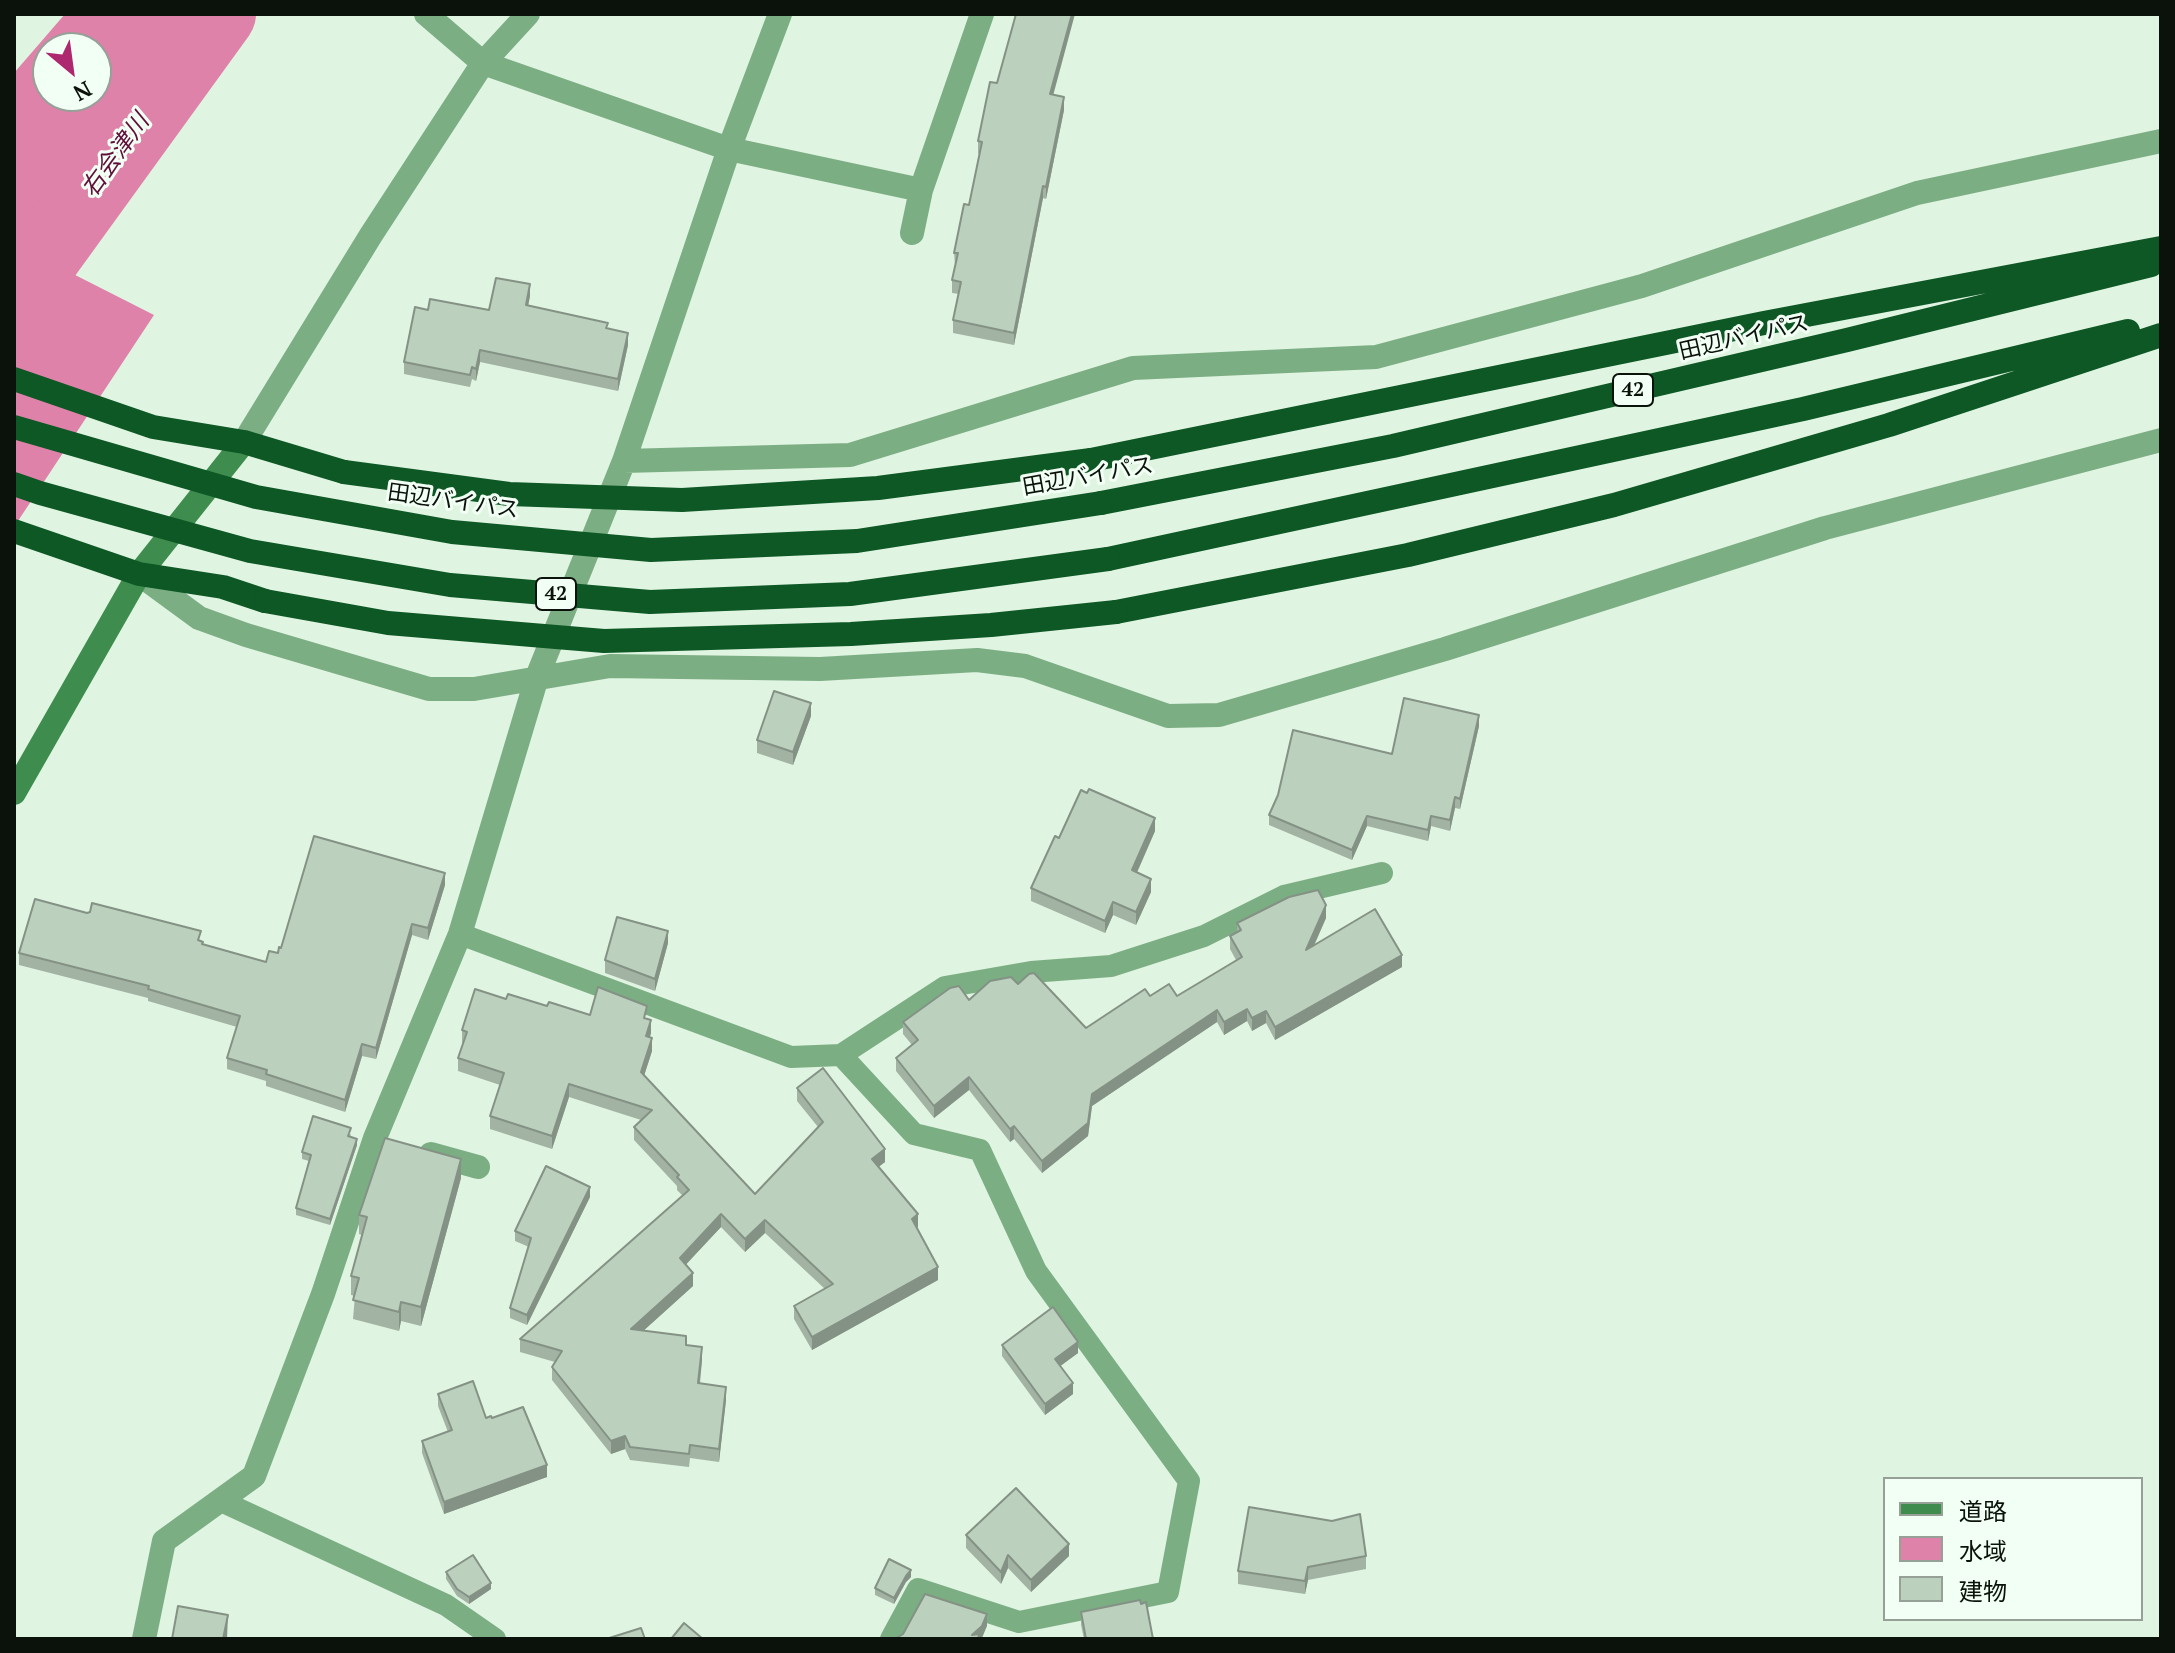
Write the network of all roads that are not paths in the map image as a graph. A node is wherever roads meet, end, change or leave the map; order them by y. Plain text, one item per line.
1 (426, 14) edge
2 (528, 14) edge
3 (780, 14) edge
4 (982, 14) edge
5 (483, 63) junction
6 (2161, 141) edge
7 (729, 149) junction
8 (921, 190) junction
9 (912, 233) dead end
10 (2161, 248) edge
11 (2161, 262) edge
12 (2161, 323) edge
13 (2161, 335) edge
14 (14, 379) edge
15 (14, 427) edge
16 (2161, 440) edge
17 (244, 442) junction
18 (624, 461) junction
19 (14, 484) edge
20 (14, 531) edge
21 (139, 574) junction
22 (537, 677) junction
23 (14, 793) edge
24 (1382, 873) dead end
25 (460, 934) junction
26 (841, 1055) junction
27 (375, 1138) junction
28 (478, 1167) dead end
29 (221, 1501) junction
30 (446, 1605) junction
31 (144, 1639) edge
32 (481, 1639) edge
33 (495, 1639) edge
34 (891, 1639) edge

1 - 5 street
2 - 5 street
3 - 7 street
4 - 8 street
5 - 7 street
5 - 17 street
6 - 18 street
7 - 8 street
7 - 18 street
8 - 9 street
10 - 17 highway, bridge
11 - 15 highway, 田辺バイパス / 42, bridge
12 - 19 highway, 42, bridge
13 - 21 highway, bridge
14 - 17 highway
16 - 22 street
17 - 21 street
18 - 22 street
20 - 21 highway
21 - 22 street
21 - 23 street
22 - 25 street
24 - 26 lane
25 - 26 lane
25 - 27 street
26 - 34 lane
27 - 28 street
27 - 29 street
29 - 30 lane
29 - 31 street
30 - 32 lane
30 - 33 lane

